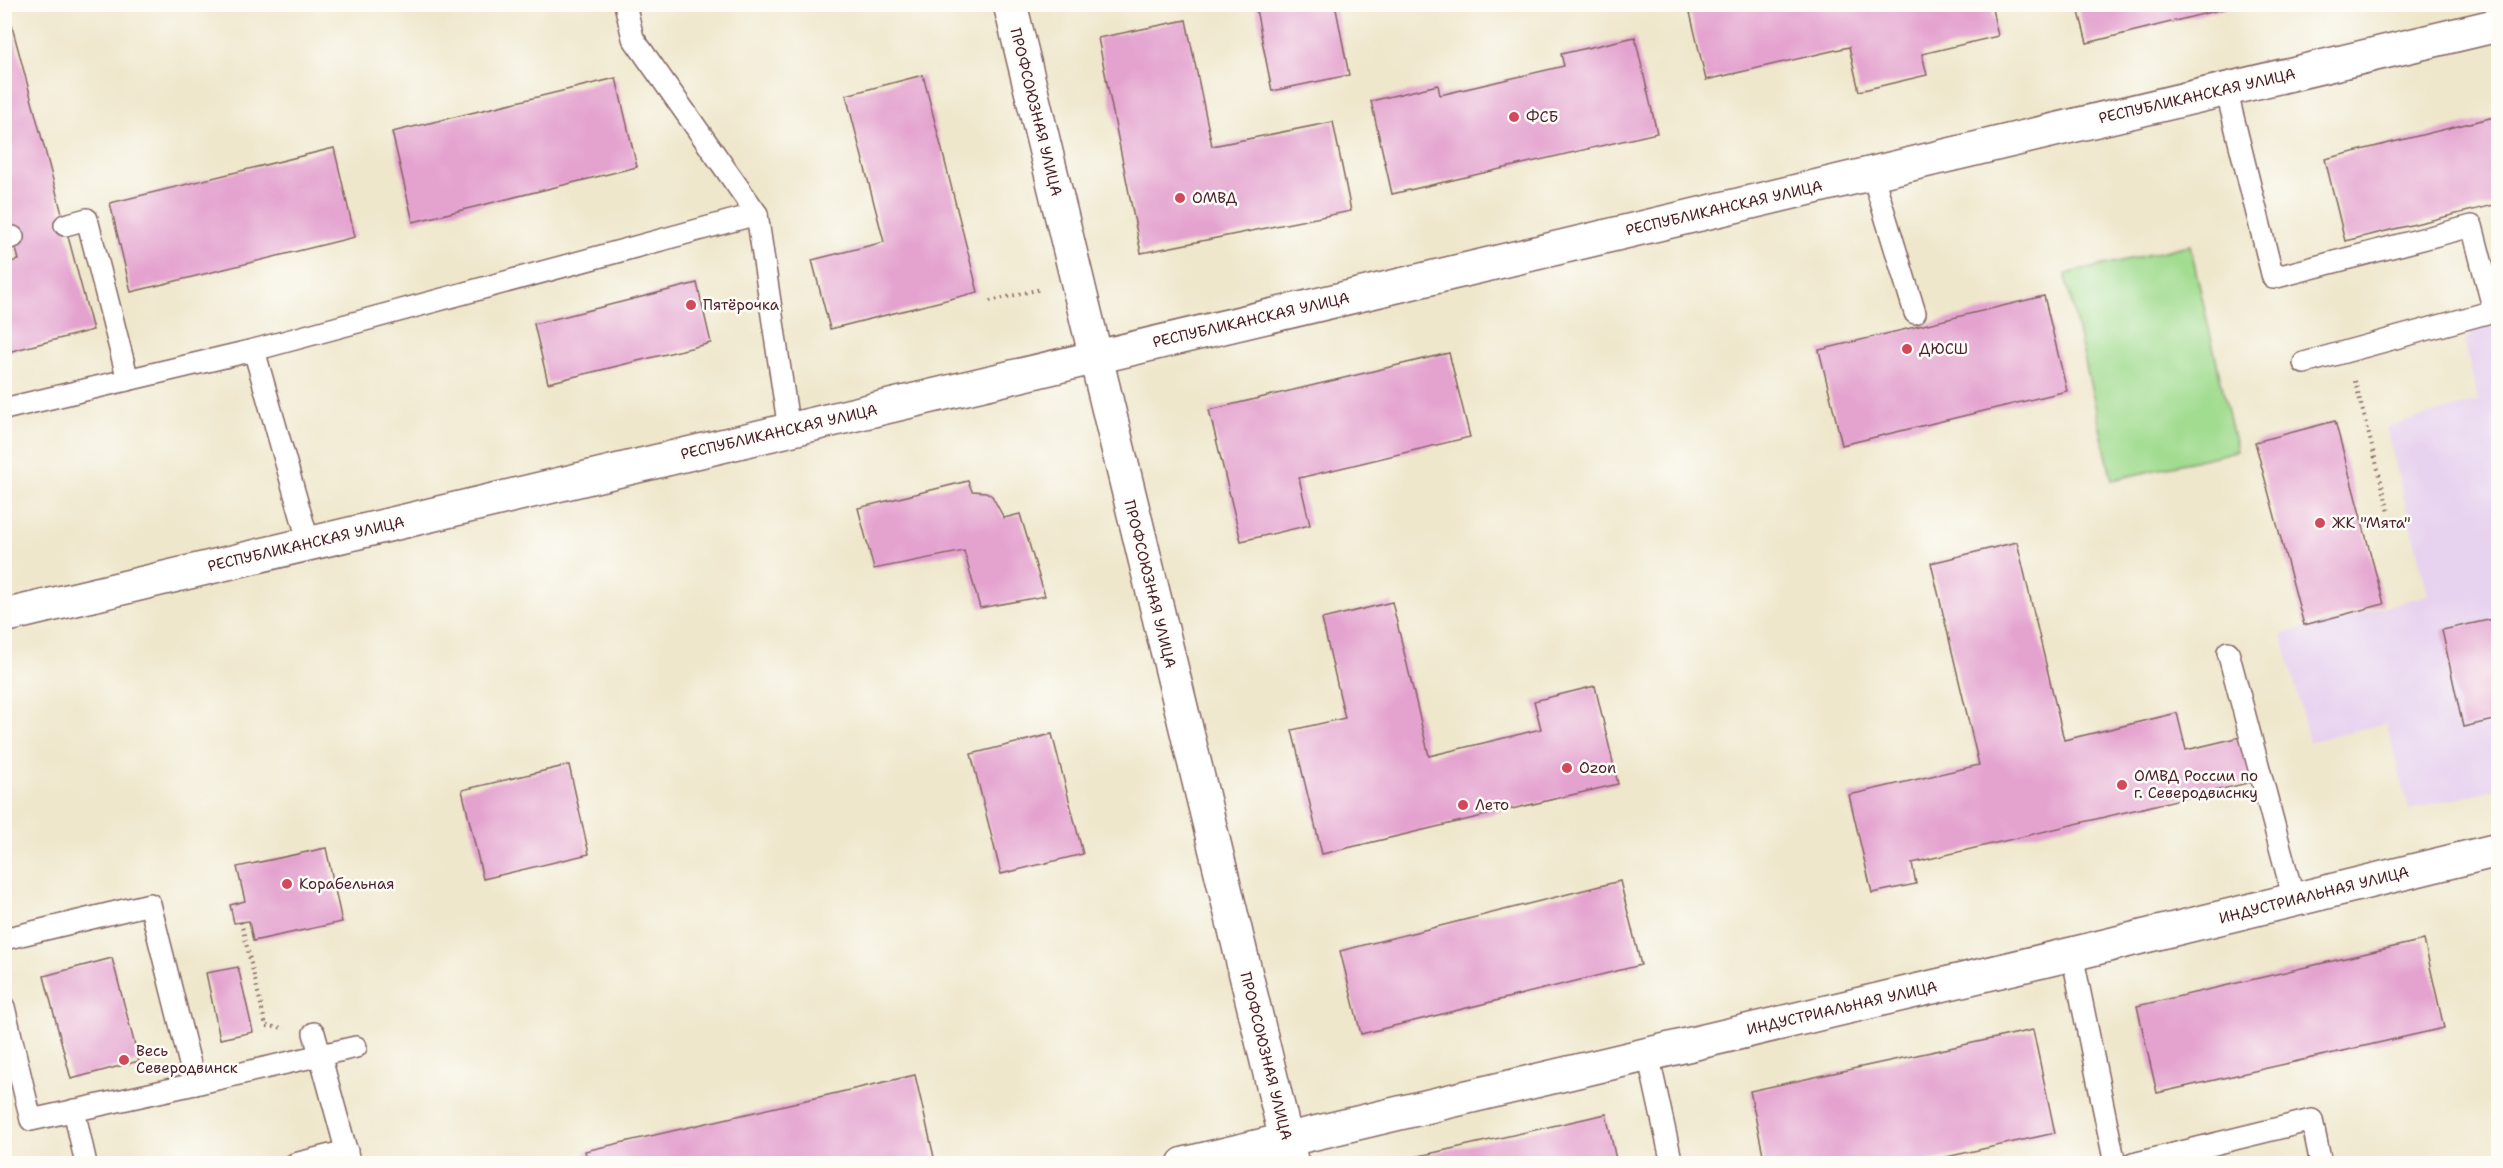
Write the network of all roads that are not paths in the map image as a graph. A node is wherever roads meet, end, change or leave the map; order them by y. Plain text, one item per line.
1 (625, 4) edge
2 (1010, 4) edge
3 (2499, 25) edge
4 (2226, 89) junction
5 (1872, 173) junction
6 (758, 214) junction
7 (65, 225) dead end
8 (2496, 310) edge
9 (1915, 313) dead end
10 (254, 350) junction
11 (1095, 358) junction
12 (2304, 363) dead end
13 (128, 380) junction
14 (4, 409) edge
15 (789, 430) junction
16 (309, 544) junction
17 (4, 616) edge
18 (2228, 652) dead end
19 (2499, 850) edge
20 (2294, 900) junction
21 (4, 939) edge
22 (2072, 954) junction
23 (4, 1007) edge
24 (314, 1033) road end
25 (356, 1047) dead end
26 (1648, 1054) junction
27 (320, 1056) junction
28 (195, 1084) junction
29 (74, 1110) junction
30 (1289, 1151) edge
31 (348, 1157) edge
32 (86, 1164) edge
33 (295, 1164) edge
34 (1184, 1164) edge
35 (1672, 1164) edge
36 (2115, 1164) edge
37 (2133, 1164) edge
38 (2321, 1164) edge

1 - 6 lane
2 - 11 street, ПРОФСОЮЗНАЯ УЛИЦА
3 - 4 street, РЕСПУБЛИКАНСКАЯ УЛИЦА
4 - 5 street, РЕСПУБЛИКАНСКАЯ УЛИЦА
4 - 8 lane
5 - 9 lane
5 - 11 street, РЕСПУБЛИКАНСКАЯ УЛИЦА
6 - 10 lane
6 - 15 lane
7 - 13 lane
8 - 12 lane
10 - 13 lane
10 - 16 lane
11 - 15 street, РЕСПУБЛИКАНСКАЯ УЛИЦА
11 - 30 street, ПРОФСОЮЗНАЯ УЛИЦА
13 - 14 lane
15 - 16 street, РЕСПУБЛИКАНСКАЯ УЛИЦА
16 - 17 street, РЕСПУБЛИКАНСКАЯ УЛИЦА
18 - 20 lane
19 - 20 street, ИНДУСТРИАЛЬНАЯ УЛИЦА
20 - 22 street, ИНДУСТРИАЛЬНАЯ УЛИЦА
21 - 28 lane
22 - 26 street, ИНДУСТРИАЛЬНАЯ УЛИЦА
22 - 36 lane
23 - 29 lane
24 - 27 lane
25 - 27 lane
26 - 30 street, ИНДУСТРИАЛЬНАЯ УЛИЦА
26 - 35 lane
27 - 28 lane
27 - 31 lane
28 - 29 lane
29 - 32 lane
30 - 34 street, ИНДУСТРИАЛЬНАЯ УЛИЦА
31 - 33 lane
37 - 38 lane

